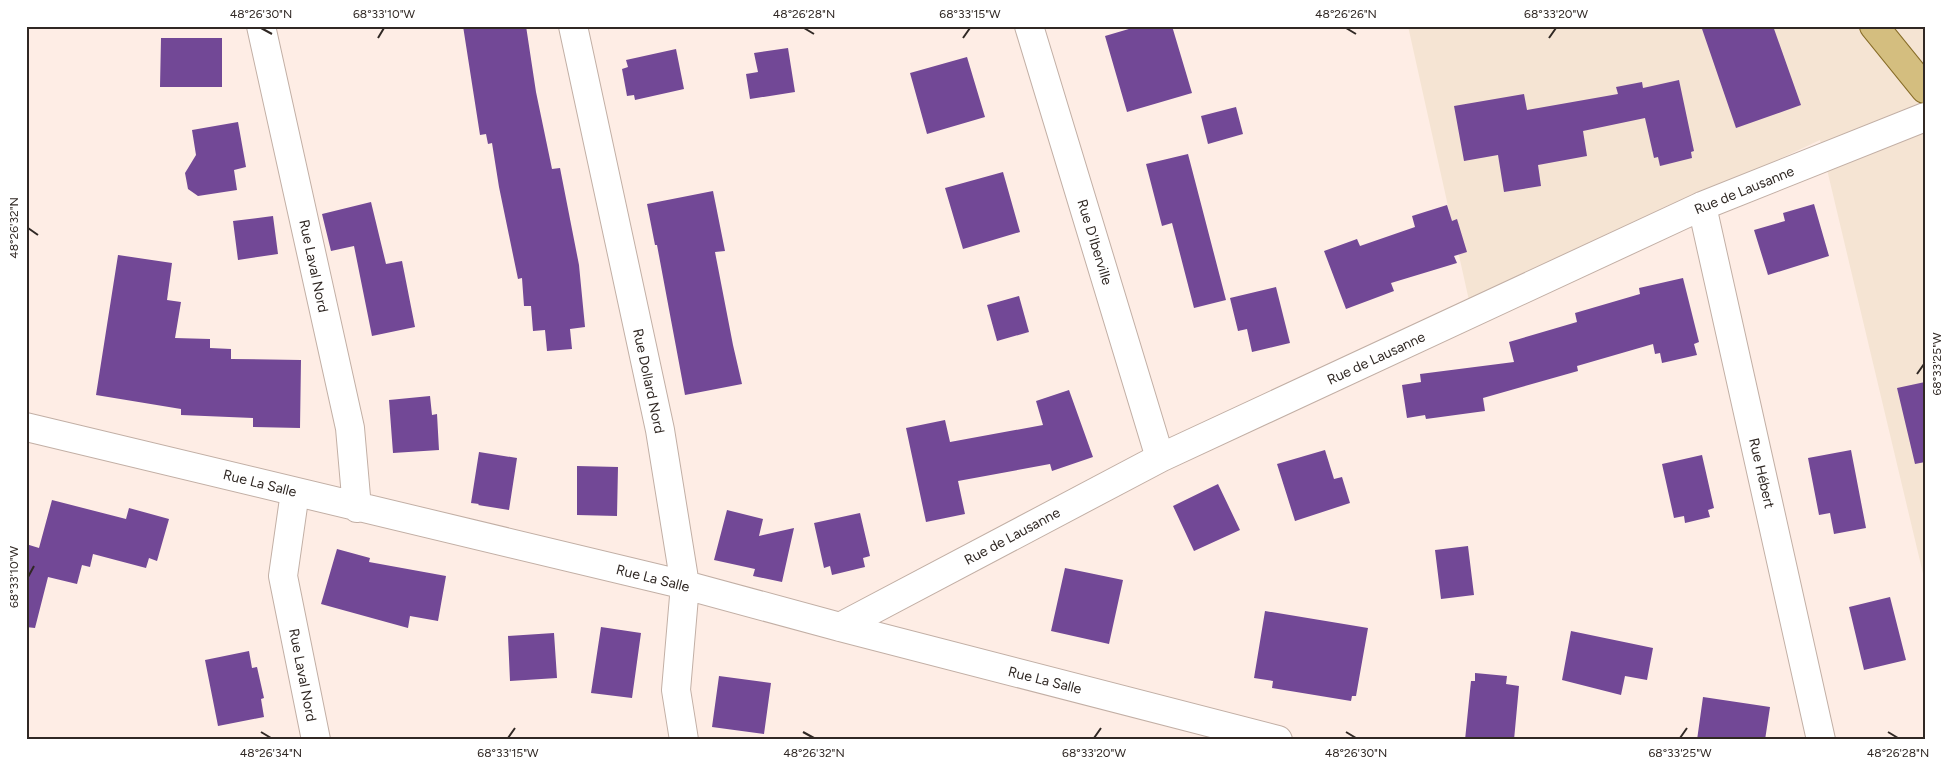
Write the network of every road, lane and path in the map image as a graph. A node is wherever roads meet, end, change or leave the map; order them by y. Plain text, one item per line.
1 (261, 26) edge
2 (573, 26) edge
3 (1029, 26) edge
4 (1874, 26) edge
5 (1925, 89) edge
6 (1925, 117) edge
7 (1702, 206) junction
8 (26, 427) edge
9 (1160, 458) junction
10 (296, 492) junction
11 (357, 508) junction
12 (685, 585) junction
13 (840, 627) junction
14 (316, 740) edge
15 (684, 740) edge
16 (1278, 740) edge
17 (1821, 740) edge

1 - 11 street, Rue Laval Nord
2 - 12 street, Rue Dollard Nord
3 - 9 street, Rue D'Iberville
4 - 5 main road
6 - 7 street, Rue de Lausanne
7 - 9 street, Rue de Lausanne
7 - 17 street, Rue Hébert
8 - 10 street, Rue La Salle
9 - 13 street, Rue de Lausanne
10 - 11 street, Rue La Salle
10 - 14 street, Rue Laval Nord
11 - 12 street, Rue La Salle
12 - 13 street, Rue La Salle
12 - 15 street, Rue Dollard Nord
13 - 16 street, Rue La Salle

